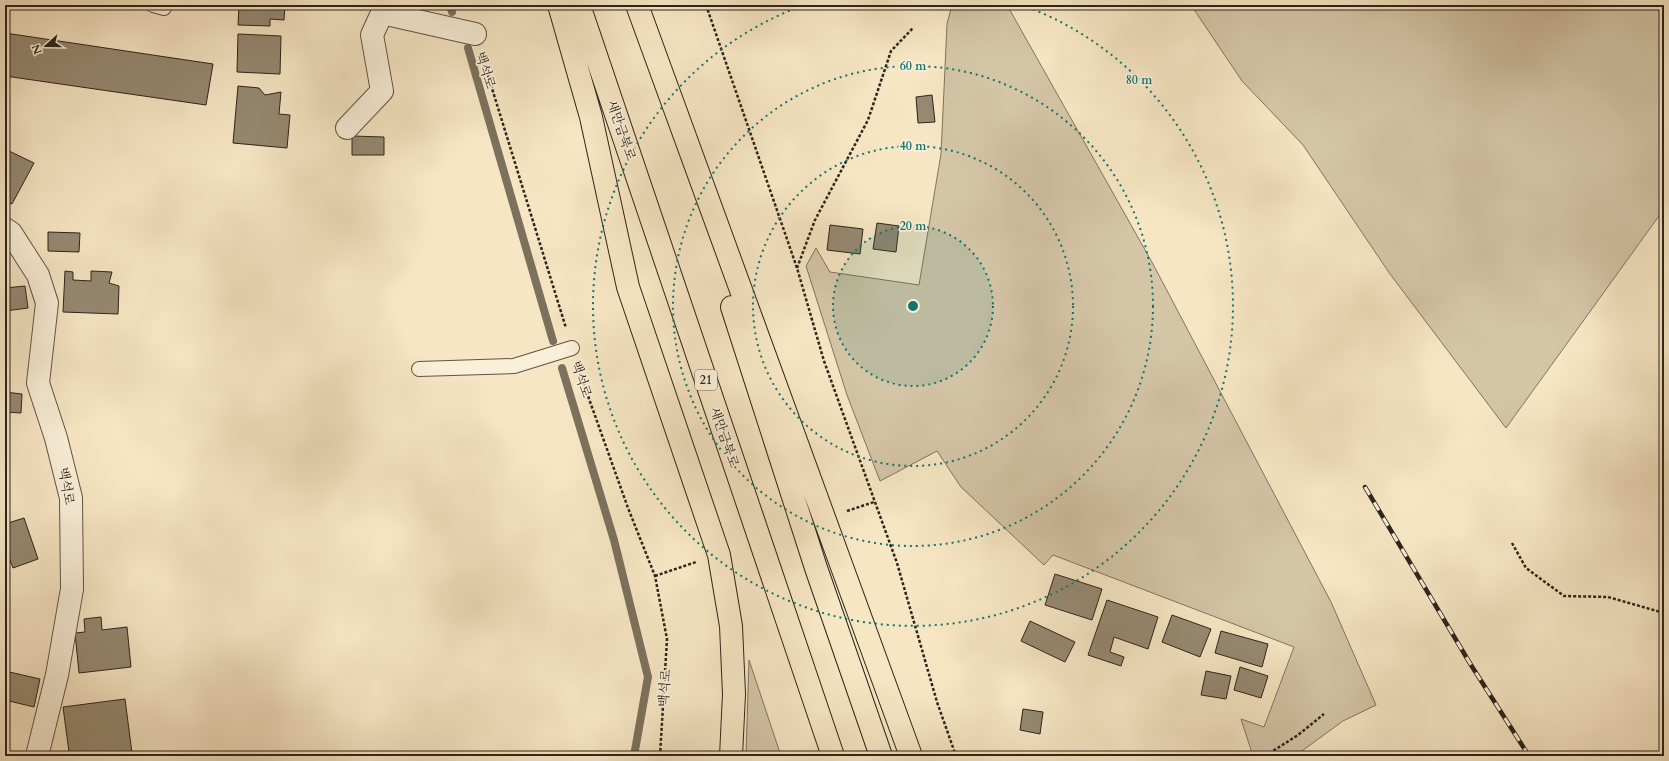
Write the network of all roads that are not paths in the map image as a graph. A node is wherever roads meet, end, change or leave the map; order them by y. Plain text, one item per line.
1 (559, 5) edge
2 (579, 5) edge
3 (636, 5) edge
4 (474, 34) road end
5 (347, 128) dead end
6 (5, 229) edge
7 (572, 348) road end
8 (419, 368) dead end
9 (37, 756) edge
10 (730, 756) edge
11 (833, 756) edge
12 (881, 756) edge
13 (911, 756) edge

1 - 10 highway
2 - 11 highway, 새만금북로 / 21
3 - 12 highway
3 - 13 highway
4 - 5 street
6 - 9 street, 백석로
7 - 8 lane

